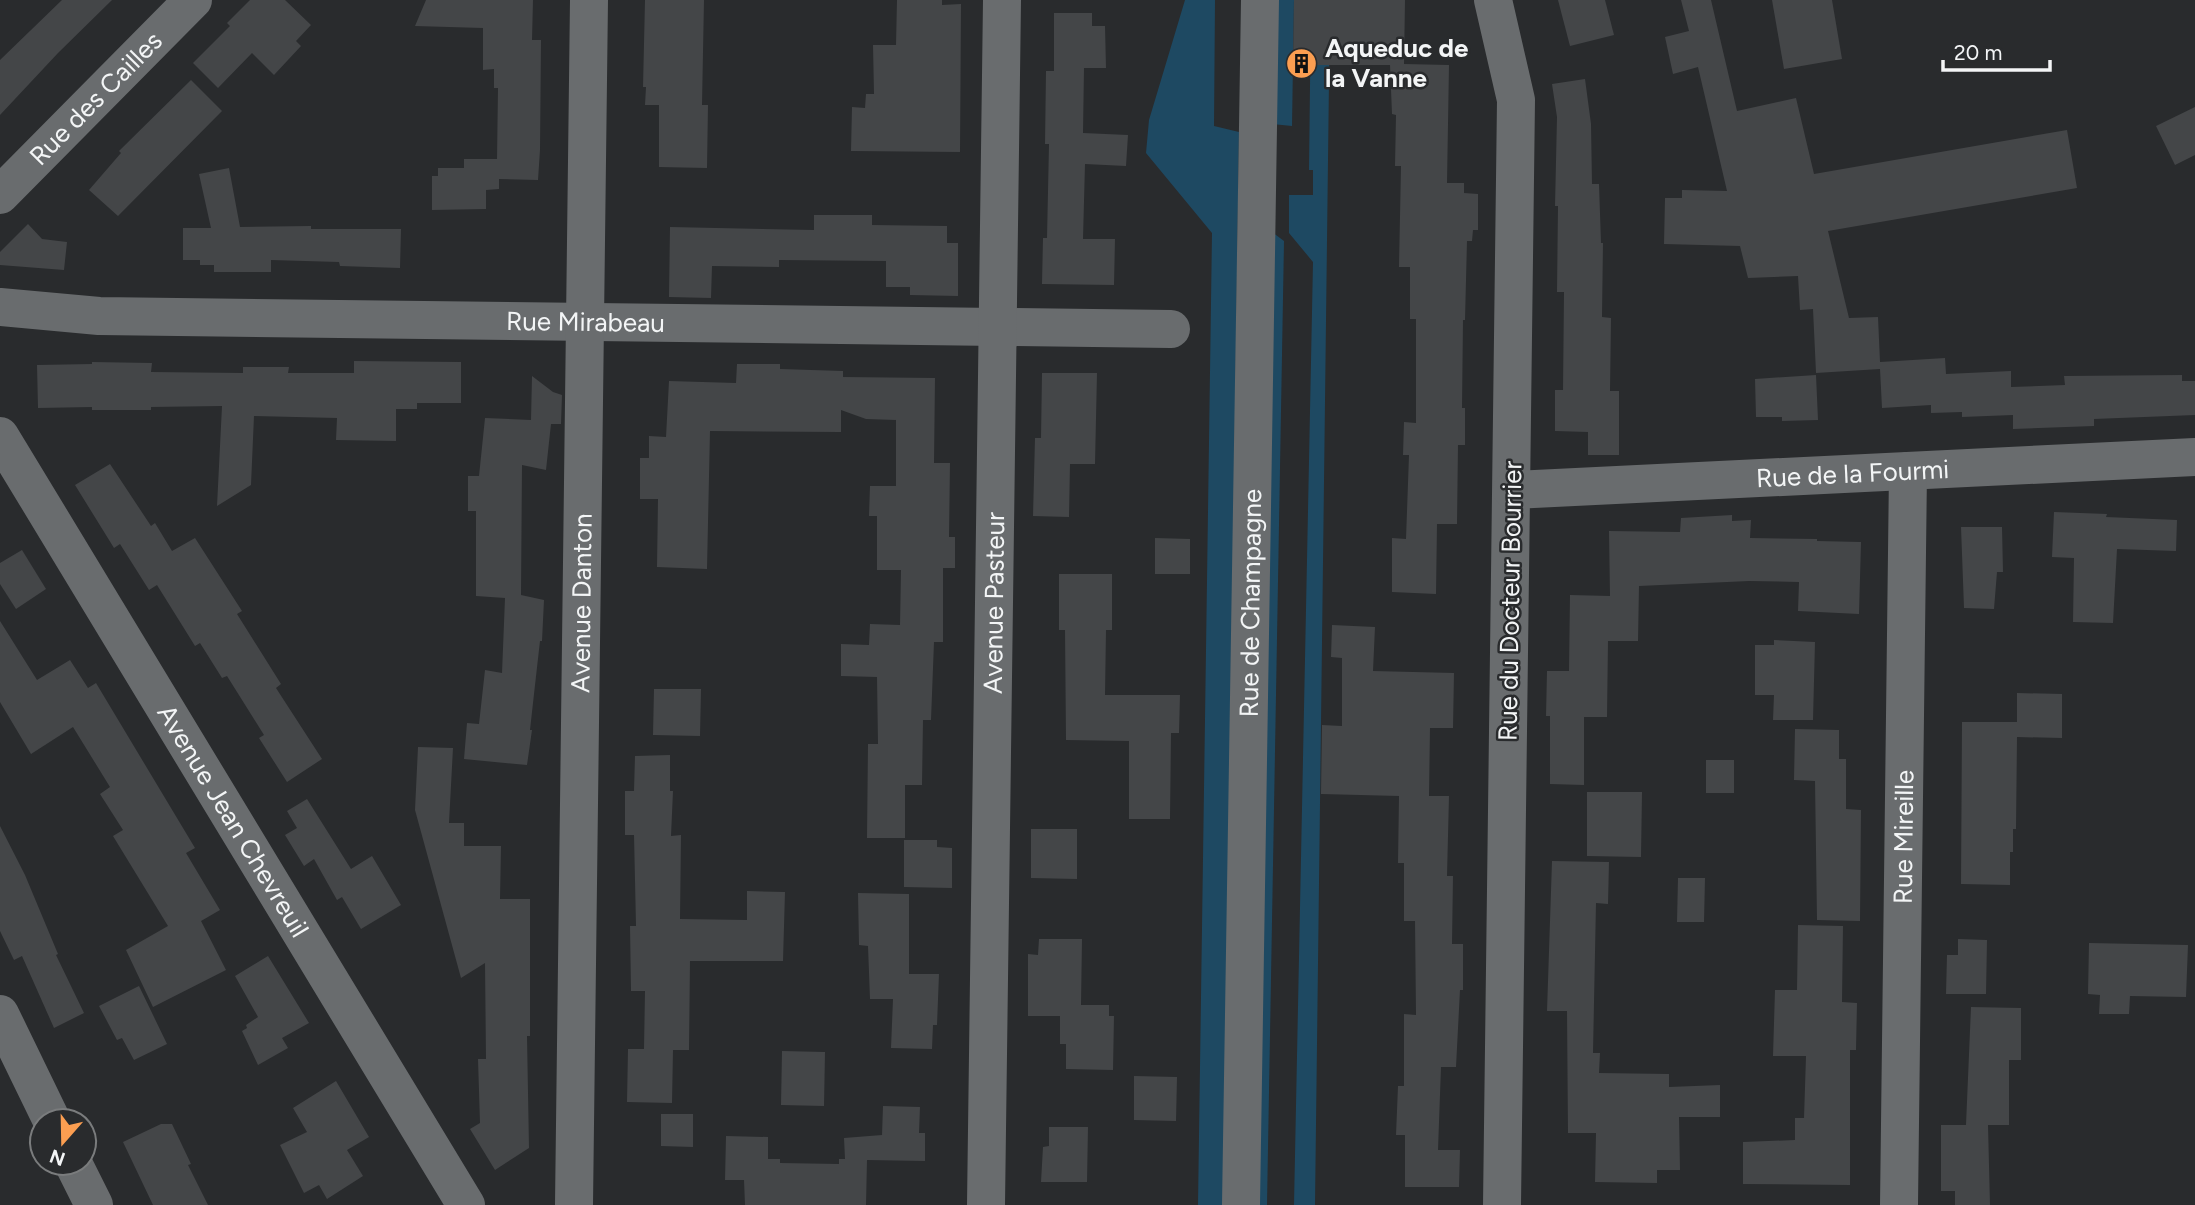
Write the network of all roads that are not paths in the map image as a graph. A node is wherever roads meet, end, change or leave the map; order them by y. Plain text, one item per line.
1 (192, 0) edge
2 (589, 0) edge
3 (1002, 0) edge
4 (1260, 0) edge
5 (1493, 0) edge
6 (0, 195) edge
7 (0, 307) edge
8 (585, 322) junction
9 (997, 326) junction
10 (1171, 329) dead end
11 (0, 436) edge
12 (2195, 457) edge
13 (1908, 471) junction
14 (1512, 490) junction
15 (0, 1014) edge
16 (45, 1107) edge
17 (80, 1177) edge
18 (94, 1205) edge
19 (466, 1205) edge
20 (574, 1205) edge
21 (986, 1205) edge
22 (1241, 1205) edge
23 (1502, 1205) edge
24 (1899, 1205) edge

1 - 6 street, Rue des Cailles
2 - 8 street, Avenue Danton
3 - 9 street, Avenue Pasteur
4 - 22 street, Rue de Champagne
5 - 14 street, Rue du Docteur Bourrier
7 - 8 street, Rue Mirabeau
8 - 9 street, Rue Mirabeau
8 - 20 street, Avenue Danton
9 - 10 street, Rue Mirabeau
9 - 21 street, Avenue Pasteur
11 - 19 street, Avenue Jean Chevreuil
12 - 13 street, Rue de la Fourmi
13 - 14 street, Rue de la Fourmi
13 - 24 street, Rue Mireille
14 - 23 street, Rue du Docteur Bourrier
15 - 16 street
17 - 18 street

